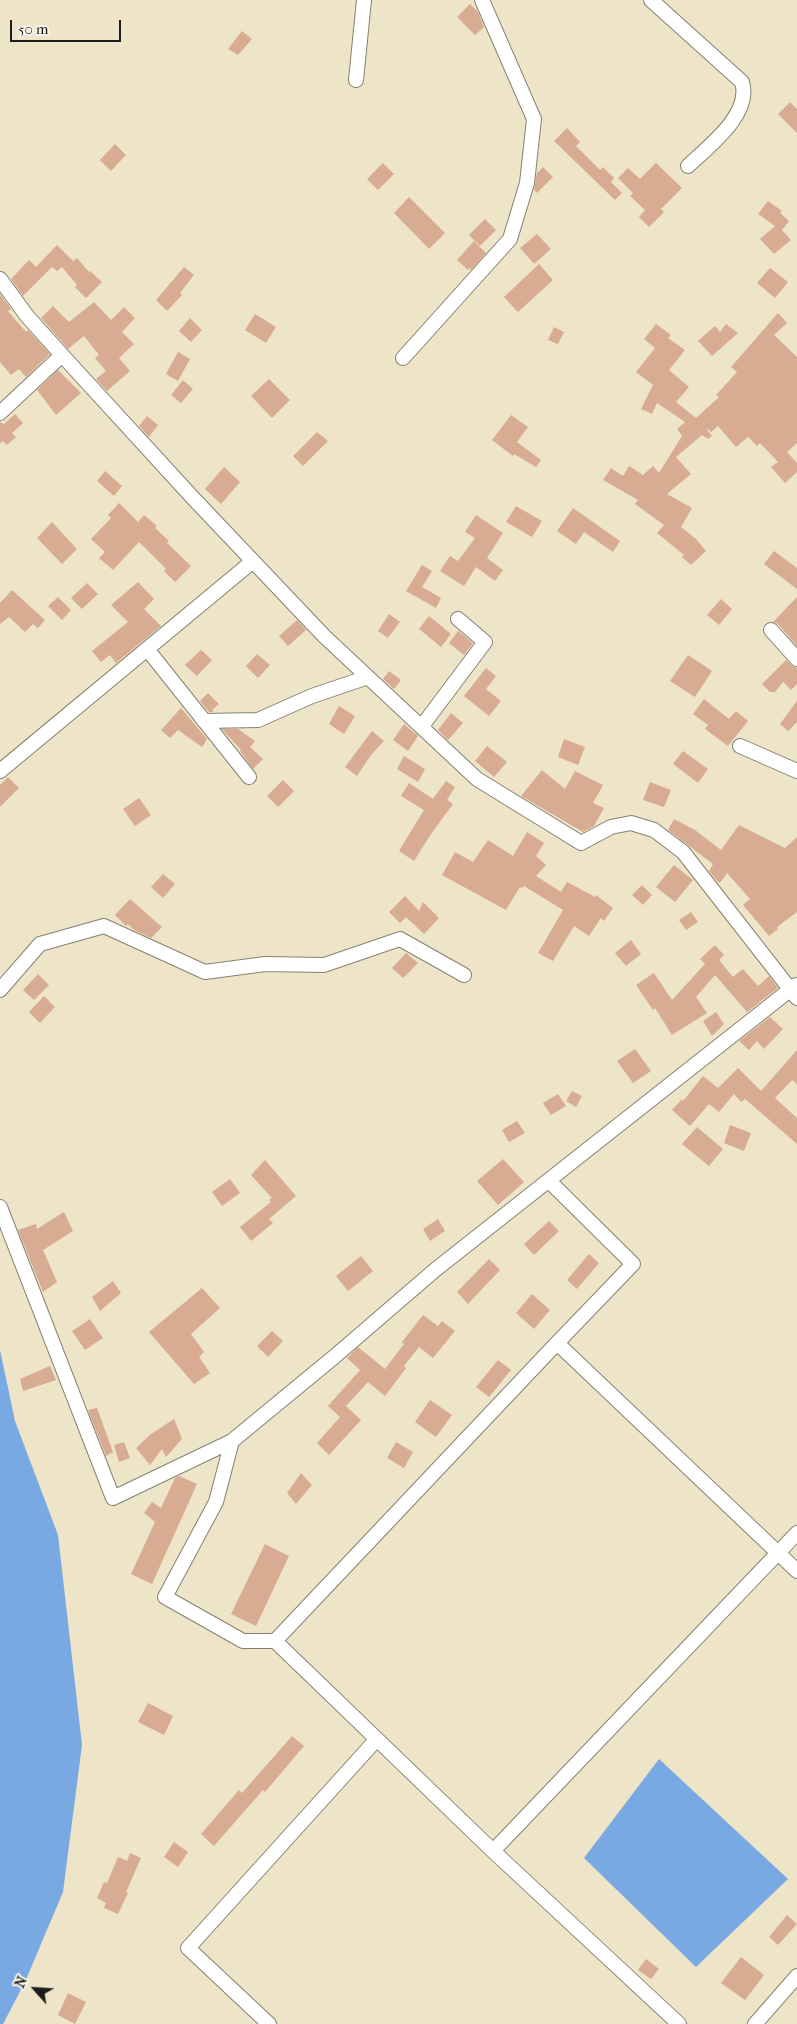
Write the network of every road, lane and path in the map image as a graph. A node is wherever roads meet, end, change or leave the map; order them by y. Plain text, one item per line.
1 (364, 0) edge
2 (482, 0) edge
3 (651, 0) edge
4 (356, 80) dead end
5 (688, 166) dead end
6 (0, 279) edge
7 (62, 355) junction
8 (403, 358) dead end
9 (0, 414) edge
10 (253, 561) junction
11 (458, 619) dead end
12 (771, 630) dead end
13 (148, 649) junction
14 (797, 659) edge
15 (368, 676) junction
16 (204, 721) junction
17 (422, 726) junction
18 (740, 746) dead end
19 (0, 771) edge
20 (797, 771) edge
21 (248, 777) dead end
22 (464, 975) dead end
23 (0, 990) edge
24 (795, 991) edge
25 (549, 1181) junction
26 (0, 1206) edge
27 (557, 1344) junction
28 (232, 1441) junction
29 (797, 1533) edge
30 (778, 1554) junction
31 (797, 1571) edge
32 (275, 1641) junction
33 (376, 1740) junction
34 (493, 1851) junction
35 (797, 1976) edge
36 (269, 2024) edge
37 (679, 2024) edge
38 (755, 2024) edge

1 - 4 street
2 - 8 street
3 - 5 street
6 - 7 street
7 - 9 street
7 - 10 street
10 - 13 street
10 - 15 street
11 - 17 street
12 - 14 street
13 - 16 street
13 - 19 street
15 - 16 street
15 - 17 street
16 - 21 street
17 - 24 street
18 - 20 street
22 - 23 street
24 - 25 street
25 - 27 street
25 - 28 street
26 - 28 street
27 - 30 street
27 - 32 street
28 - 32 street
29 - 30 street
30 - 31 street
30 - 34 street
32 - 33 street
33 - 34 street
33 - 36 street
34 - 37 street
35 - 38 street

